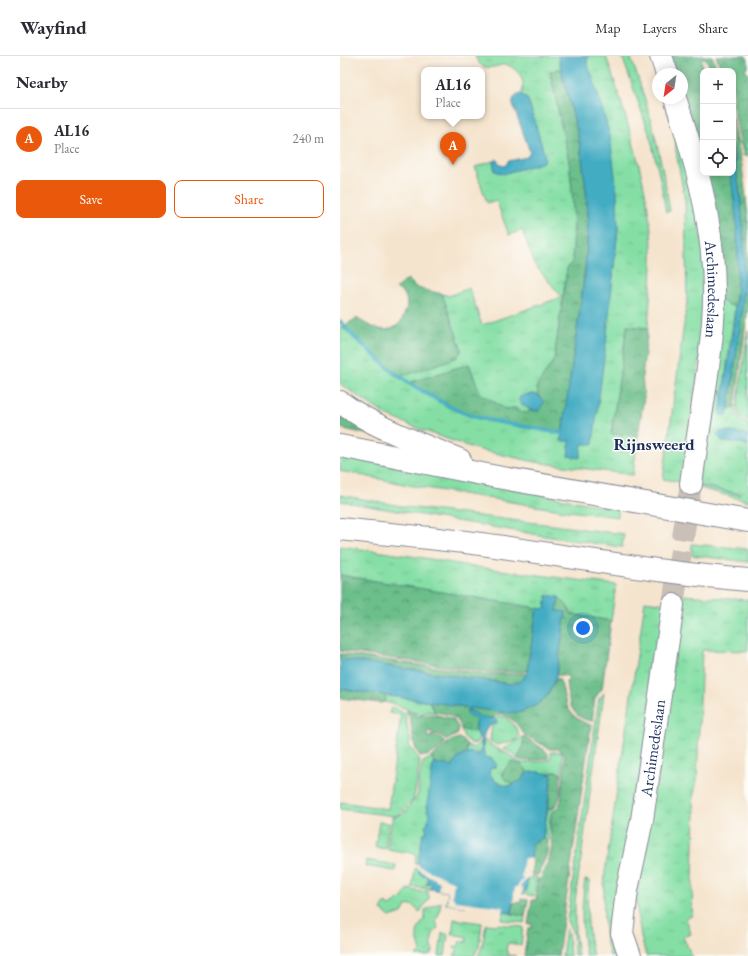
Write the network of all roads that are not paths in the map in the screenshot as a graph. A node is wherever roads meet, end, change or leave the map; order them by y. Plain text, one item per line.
1 (661, 56) edge
2 (665, 68) edge
3 (677, 104) edge
4 (340, 402) edge
5 (340, 446) edge
6 (497, 477) junction
7 (691, 484) tunnel mouth
8 (340, 515) edge
9 (748, 521) edge
10 (340, 529) edge
11 (481, 544) junction
12 (748, 580) edge
13 (673, 605) tunnel mouth
14 (627, 890) junction
15 (630, 956) edge
16 (643, 956) edge

1 - 2 main road
3 - 7 main road, Archimedeslaan
4 - 6 main road
5 - 6 main road
6 - 9 main road
8 - 11 main road
10 - 11 main road
11 - 12 main road
13 - 14 main road, Archimedeslaan
14 - 15 main road, Archimedeslaan
14 - 16 main road, Archimedeslaan

